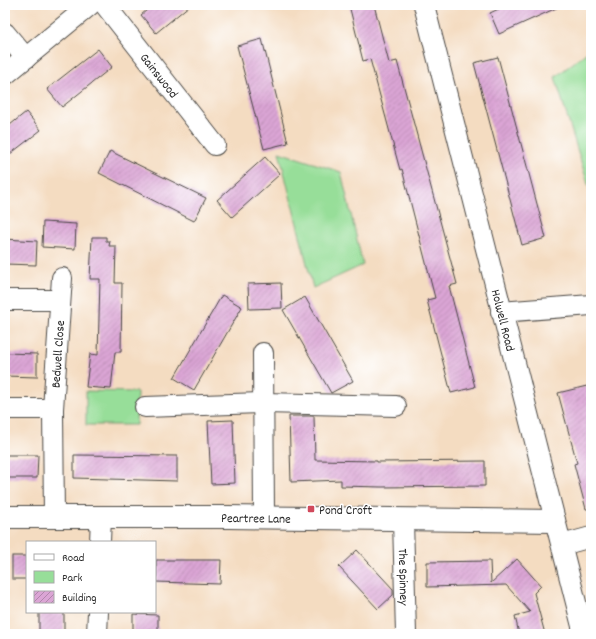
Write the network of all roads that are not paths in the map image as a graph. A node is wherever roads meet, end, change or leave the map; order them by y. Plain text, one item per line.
1 (90, 5) edge
2 (105, 5) edge
3 (424, 5) edge
4 (5, 33) edge
5 (26, 58) junction
6 (5, 75) edge
7 (215, 145) dead end
8 (62, 278) dead end
9 (7, 300) dead end
10 (60, 300) junction
11 (591, 305) edge
12 (501, 312) junction
13 (264, 353) dead end
14 (263, 403) junction
15 (396, 406) dead end
16 (145, 407) dead end
17 (5, 409) edge
18 (53, 409) junction
19 (5, 517) edge
20 (101, 517) junction
21 (264, 517) junction
22 (54, 518) junction
23 (404, 520) junction
24 (554, 521) junction
25 (591, 537) edge
26 (100, 541) edge
27 (562, 545) junction
28 (98, 613) edge
29 (97, 634) edge
30 (406, 634) edge
31 (584, 634) edge

1 - 5 street
2 - 7 street, Gainswood
3 - 12 street, Holwell Road
4 - 5 street
5 - 6 street
8 - 10 street, Bedwell Close
9 - 10 street
10 - 18 street, Bedwell Close
11 - 12 street
12 - 24 street, Holwell Road
13 - 14 street
14 - 15 street
14 - 16 street
14 - 21 street
17 - 18 street
18 - 22 street, Bedwell Close
19 - 22 street, Peartree Lane
20 - 21 street, Peartree Lane
20 - 22 street, Peartree Lane
20 - 26 street
21 - 23 street, Peartree Lane
23 - 24 street, Peartree Lane
23 - 30 street, The Spinney
24 - 27 street, Holwell Road
25 - 27 street
27 - 31 street, Holwell Road
28 - 29 street

